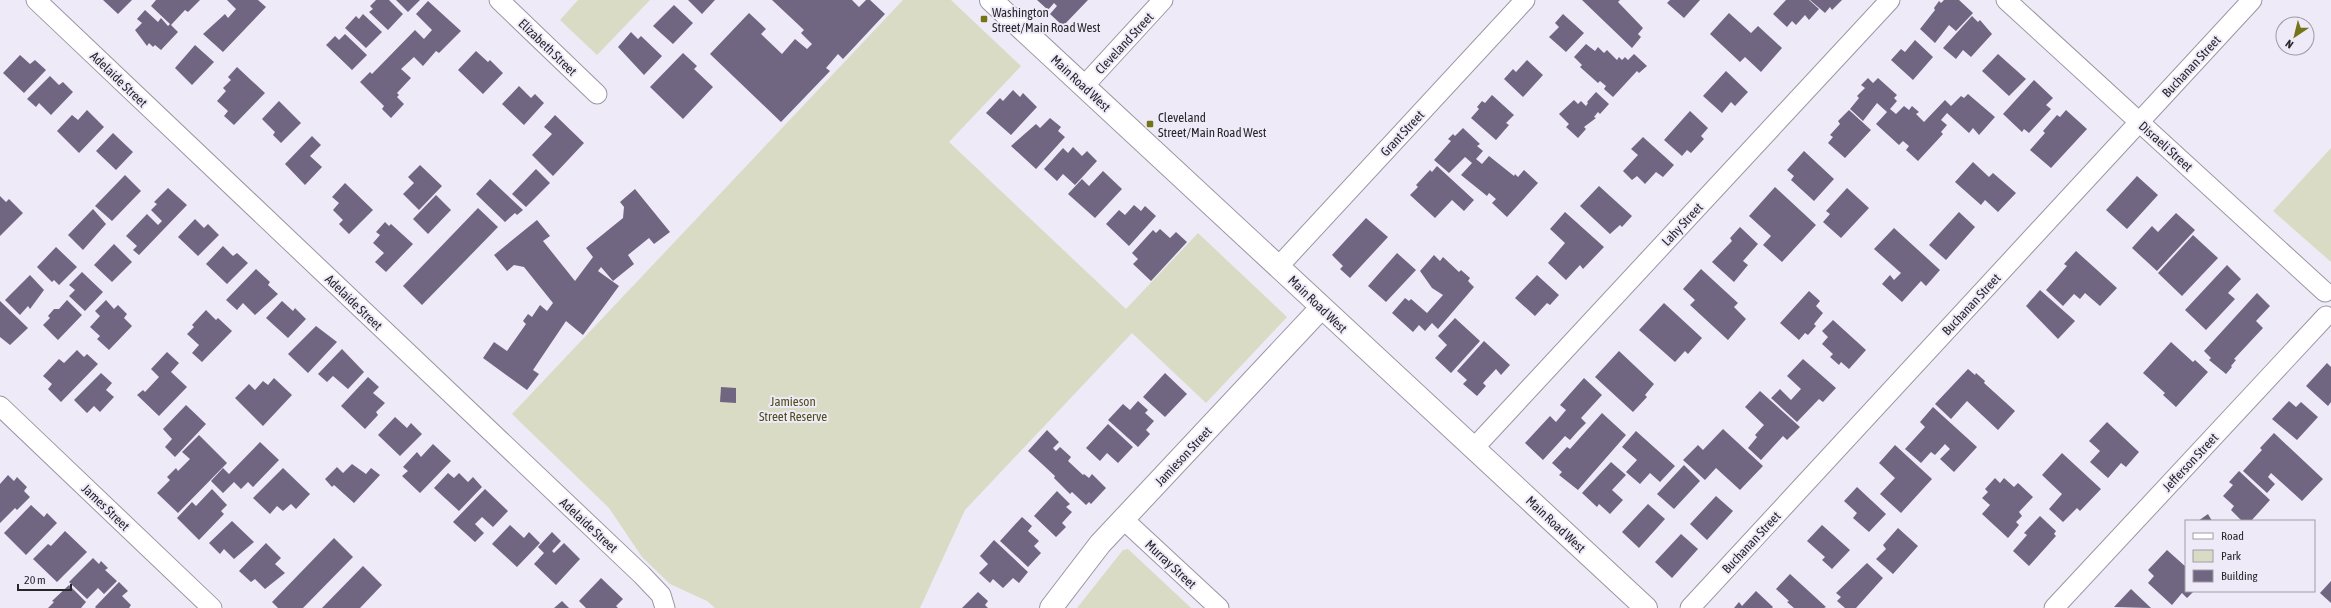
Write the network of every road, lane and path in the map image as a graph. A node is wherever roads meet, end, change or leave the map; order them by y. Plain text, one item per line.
1 (36, 0) edge
2 (499, 0) edge
3 (991, 0) edge
4 (1163, 0) edge
5 (1525, 0) edge
6 (1890, 0) edge
7 (2006, 0) edge
8 (2252, 0) edge
9 (1084, 86) junction
10 (597, 94) dead end
11 (2139, 121) junction
12 (1278, 267) junction
13 (2328, 290) edge
14 (1321, 308) junction
15 (2328, 318) edge
16 (0, 406) edge
17 (1474, 448) junction
18 (1123, 519) junction
19 (212, 608) edge
20 (665, 608) edge
21 (1051, 608) edge
22 (1219, 608) edge
23 (1646, 608) edge
24 (1690, 608) edge
25 (2054, 608) edge

1 - 20 street, Adelaide Street
2 - 10 street, Elizabeth Street
3 - 9 main road, Main Road West
4 - 9 street, Cleveland Street
5 - 12 street, Grant Street
6 - 17 street, Lahy Street
7 - 11 street, Disraeli Street
8 - 11 street, Buchanan Street
9 - 12 main road, Main Road West
11 - 13 street, Disraeli Street
11 - 24 street, Buchanan Street
12 - 14 main road, Main Road West
13 - 15 street
14 - 17 main road, Main Road West
14 - 18 main road, Jamieson Street
15 - 25 street, Jefferson Street
16 - 19 street, James Street
17 - 23 main road, Main Road West
18 - 21 main road, Jamieson Street
18 - 22 street, Murray Street

